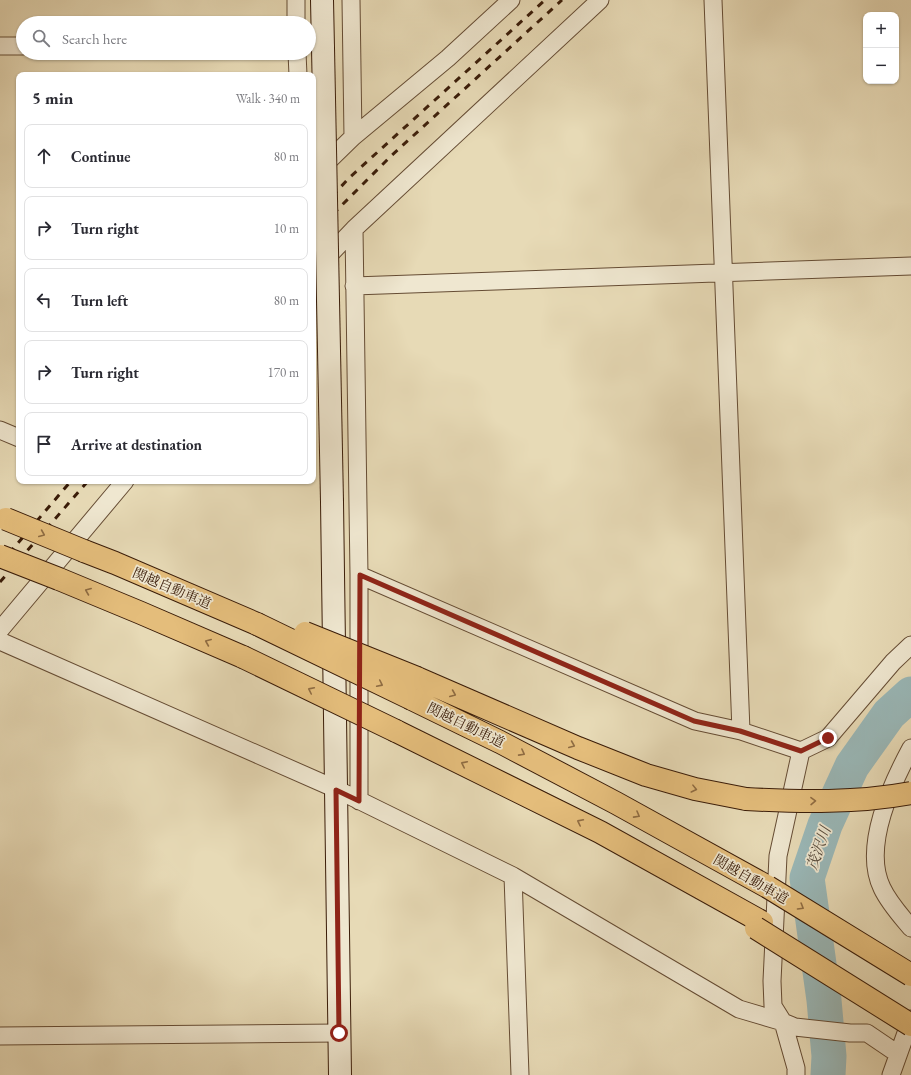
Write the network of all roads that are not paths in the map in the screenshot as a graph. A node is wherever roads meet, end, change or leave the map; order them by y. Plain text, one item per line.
1 (296, 0) edge
2 (322, 0) edge
3 (350, 0) edge
4 (511, 0) edge
5 (600, 0) edge
6 (713, 0) edge
7 (296, 16) edge
8 (0, 46) edge
9 (16, 46) edge
10 (297, 60) edge
11 (298, 72) edge
12 (353, 136) junction
13 (316, 173) edge
14 (354, 229) junction
15 (911, 266) edge
16 (316, 269) edge
17 (723, 273) junction
18 (354, 286) junction
19 (0, 430) edge
20 (16, 437) edge
21 (122, 484) edge
22 (3, 517) edge
23 (0, 556) edge
24 (360, 575) junction
25 (259, 619) junction
26 (0, 630) edge
27 (0, 641) edge
28 (911, 645) edge
29 (740, 731) junction
30 (911, 748) edge
31 (801, 751) junction
32 (336, 790) junction
33 (911, 793) edge
34 (359, 801) junction
35 (513, 876) junction
36 (759, 925) junction
37 (911, 928) edge
38 (911, 975) edge
39 (911, 1012) edge
40 (911, 1019) edge
41 (789, 1024) junction
42 (911, 1025) edge
43 (339, 1033) junction
44 (0, 1036) edge
45 (898, 1054) junction
46 (340, 1075) edge
47 (520, 1075) edge
48 (796, 1075) edge
49 (891, 1075) edge

1 - 7 street
2 - 32 street, bridge
3 - 12 street
4 - 12 street
5 - 14 street
6 - 17 street
8 - 9 street
10 - 11 street
12 - 13 street
14 - 16 street
14 - 18 street
15 - 17 street
17 - 18 street
17 - 29 street
18 - 24 street
19 - 20 street
21 - 26 street
22 -> 25 highway, 関越自動車道, bridge
36 -> 23 highway, bridge
24 - 29 street
24 - 34 street
25 -> 33 highway, bridge
25 -> 38 highway, 関越自動車道, bridge
27 - 32 street
28 - 31 street
29 - 31 street
30 - 37 street
31 - 41 street
32 - 34 street
32 - 43 street
34 - 35 street
35 - 41 street
35 - 47 street
36 - 39 highway
36 - 42 highway, bridge
40 - 45 street
41 - 45 street
41 - 48 street
43 - 44 street
43 - 46 street
45 - 49 street

